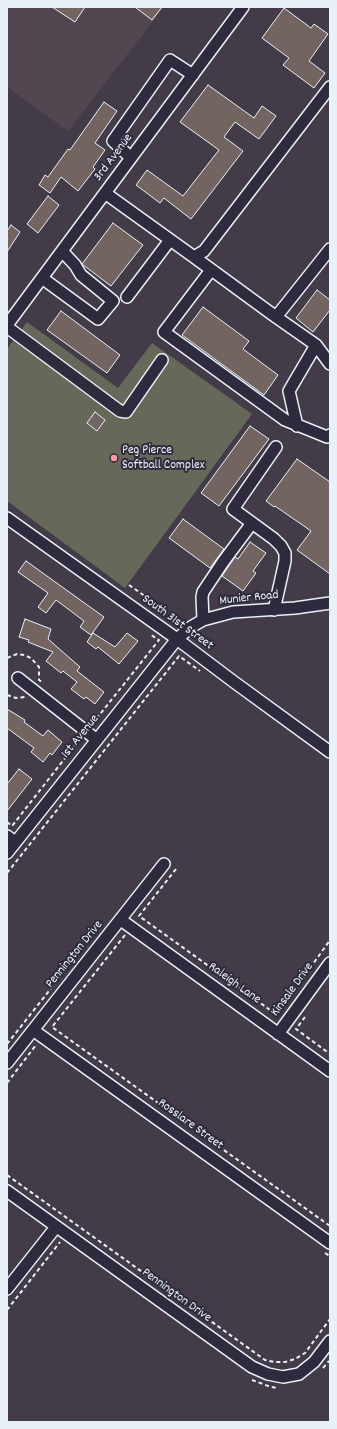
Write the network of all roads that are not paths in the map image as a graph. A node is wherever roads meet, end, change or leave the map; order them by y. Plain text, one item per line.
1 (243, 7) edge
2 (193, 75) junction
3 (330, 87) edge
4 (131, 158) junction
5 (105, 193) junction
6 (170, 240) junction
7 (330, 249) edge
8 (62, 251) junction
9 (194, 257) junction
10 (211, 270) junction
11 (42, 278) junction
12 (127, 297) dead end
13 (276, 317) junction
14 (7, 326) edge
15 (316, 345) junction
16 (162, 360) dead end
17 (330, 364) edge
18 (297, 426) junction
19 (330, 435) edge
20 (276, 447) dead end
21 (7, 518) edge
22 (252, 523) junction
23 (330, 603) edge
24 (274, 610) junction
25 (203, 620) junction
26 (177, 639) junction
27 (18, 678) dead end
28 (97, 740) junction
29 (330, 752) edge
30 (11, 839) edge
31 (7, 853) edge
32 (164, 864) dead end
33 (121, 920) junction
34 (330, 963) edge
35 (33, 1030) junction
36 (278, 1034) junction
37 (7, 1063) edge
38 (330, 1071) edge
39 (7, 1191) edge
40 (56, 1226) junction
41 (330, 1243) edge
42 (7, 1289) edge
43 (330, 1341) edge

1 - 2 street, 3rd Avenue
2 - 4 street, 3rd Avenue
2 - 4 street
3 - 9 street
4 - 5 street, 3rd Avenue
5 - 6 street
5 - 8 street, 3rd Avenue
6 - 9 street
6 - 12 street
7 - 13 street
8 - 11 street, 3rd Avenue
8 - 11 street
9 - 10 street
10 - 13 street
10 - 18 street
11 - 14 street, 3rd Avenue
13 - 15 street
14 - 16 street
15 - 17 street
15 - 18 street
18 - 19 street
20 - 22 street
21 - 26 street, South 31st Street
22 - 24 street
22 - 25 street
23 - 24 street, Munier Road
24 - 25 street, Munier Road
25 - 26 street, Munier Road
26 - 28 street, 1st Avenue
26 - 29 street, South 31st Street
27 - 28 street
28 - 30 street, 1st Avenue
30 - 31 street, 1st Avenue
32 - 33 street, Pennington Drive
33 - 35 street, Pennington Drive
33 - 36 street, Raleigh Lane
34 - 36 street, Kinsale Drive
35 - 37 street, Pennington Drive
35 - 41 street, Rosslare Street
36 - 38 street, Raleigh Lane
39 - 40 street, Pennington Drive
40 - 42 street
40 - 43 street, Pennington Drive

